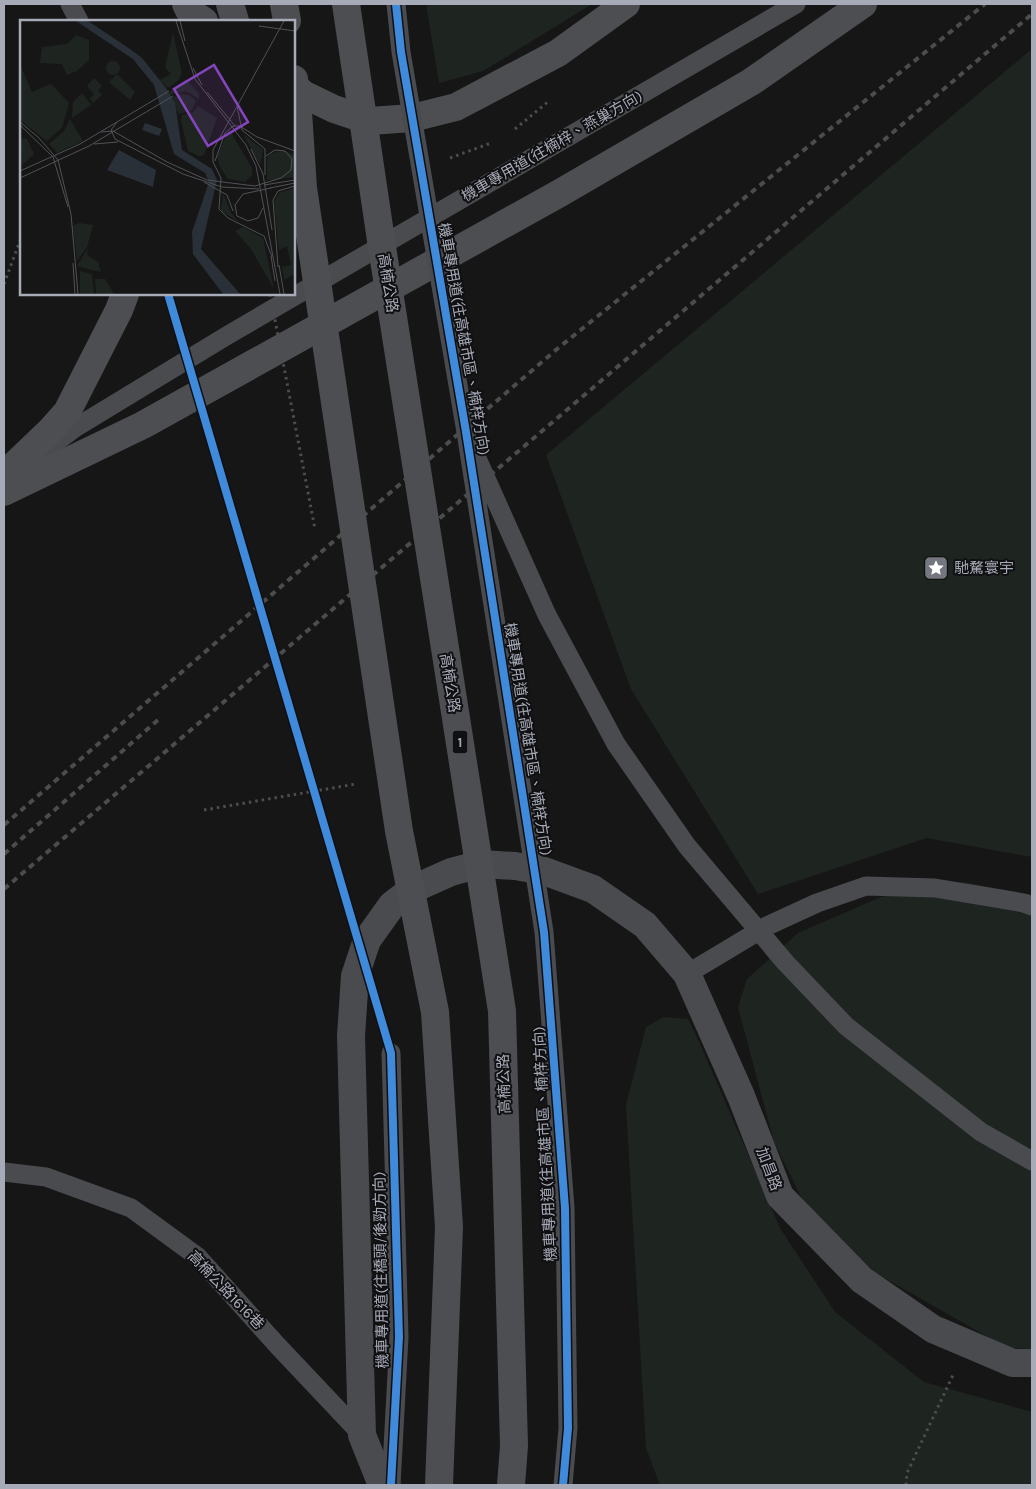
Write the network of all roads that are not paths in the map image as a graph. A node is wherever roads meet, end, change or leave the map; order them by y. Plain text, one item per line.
1 (70, 4) edge
2 (230, 4) edge
3 (284, 4) edge
4 (346, 4) edge
5 (396, 4) edge
6 (626, 4) edge
7 (796, 4) edge
8 (863, 4) edge
9 (78, 20) edge
10 (235, 20) edge
11 (286, 20) edge
12 (295, 87) edge
13 (295, 87) edge
14 (298, 181) edge
15 (125, 295) edge
16 (466, 432) junction
17 (4, 475) edge
18 (4, 482) edge
19 (4, 492) edge
20 (1032, 906) edge
21 (687, 974) junction
22 (390, 1053) dead end
23 (1032, 1161) edge
24 (4, 1172) edge
25 (1032, 1364) edge
26 (362, 1435) junction
27 (382, 1485) edge
28 (391, 1485) edge
29 (438, 1485) edge
30 (511, 1485) edge
31 (563, 1485) edge

1 - 9 lane
2 - 10 main road
3 - 11 main road
4 - 30 main road, 高楠公路 / 1, bridge
5 - 16 lane, 機車專用道(往高雄市區、楠梓方向), bridge
6 - 12 main road
7 - 18 lane, 機車專用道(往楠梓、燕巢方向)
8 - 19 main road
13 - 14 main road, bridge
14 - 29 main road, bridge
15 - 17 main road
16 - 23 lane, 機車專用道(往高雄市區、楠梓方向), bridge
16 - 31 lane, 機車專用道(往高雄市區、楠梓方向), bridge
20 - 21 lane
21 - 25 street, 加昌路
21 - 26 street, 加昌路
22 - 28 lane, 機車專用道(往橋頭/後勁方向)
24 - 26 lane, 高楠公路1616巷
26 - 27 street

